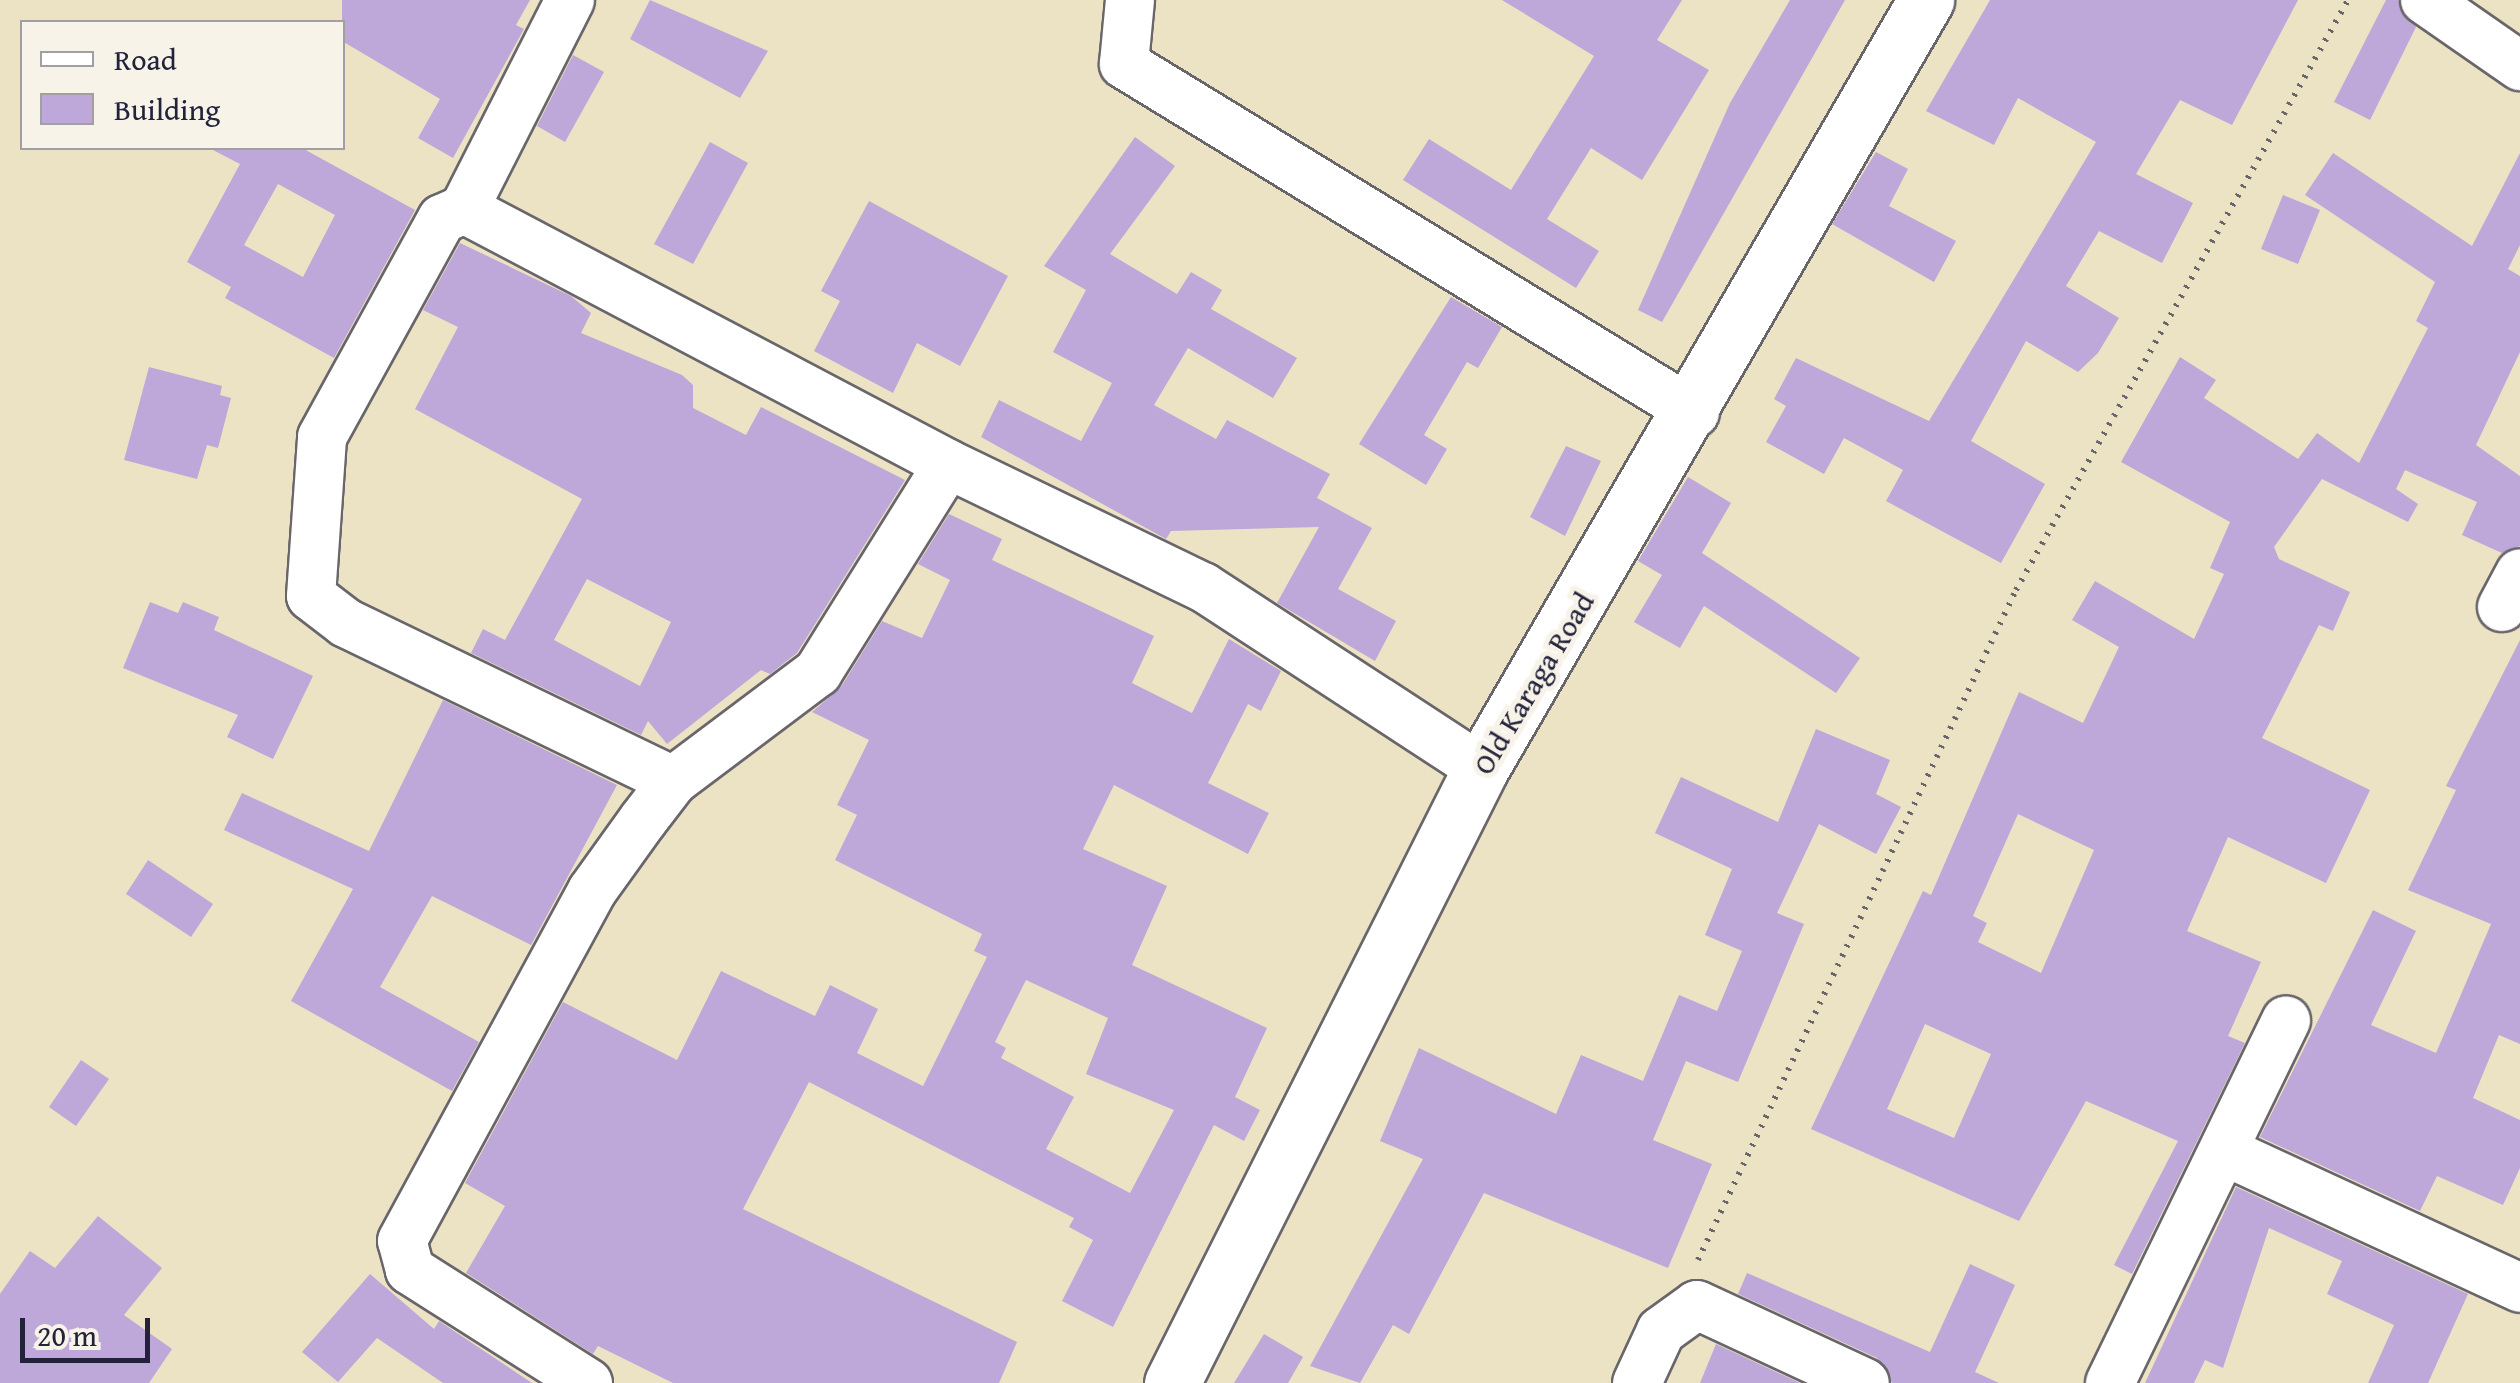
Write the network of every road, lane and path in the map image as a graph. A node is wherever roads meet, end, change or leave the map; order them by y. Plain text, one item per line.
1 (570, 0) edge
2 (1130, 0) edge
3 (1926, 0) edge
4 (2348, 0) edge
5 (2425, 0) edge
6 (2520, 66) edge
7 (464, 209) junction
8 (1694, 413) junction
9 (948, 464) junction
10 (1481, 768) junction
11 (674, 781) junction
12 (2286, 1021) dead end
13 (2224, 1151) junction
14 (2520, 1288) edge
15 (1670, 1321) junction
16 (588, 1383) edge
17 (1172, 1383) edge
18 (1636, 1383) edge
19 (1865, 1383) edge
20 (2110, 1383) edge

1 - 7 street
2 - 8 street
3 - 8 street, Old Karaga Road
4 - 15 path
5 - 6 street
7 - 9 street
7 - 11 street
8 - 10 street, Old Karaga Road
9 - 10 street
9 - 11 street
10 - 17 street, Old Karaga Road
11 - 16 street
12 - 13 street
13 - 14 street
13 - 20 street
15 - 18 street
15 - 19 street

